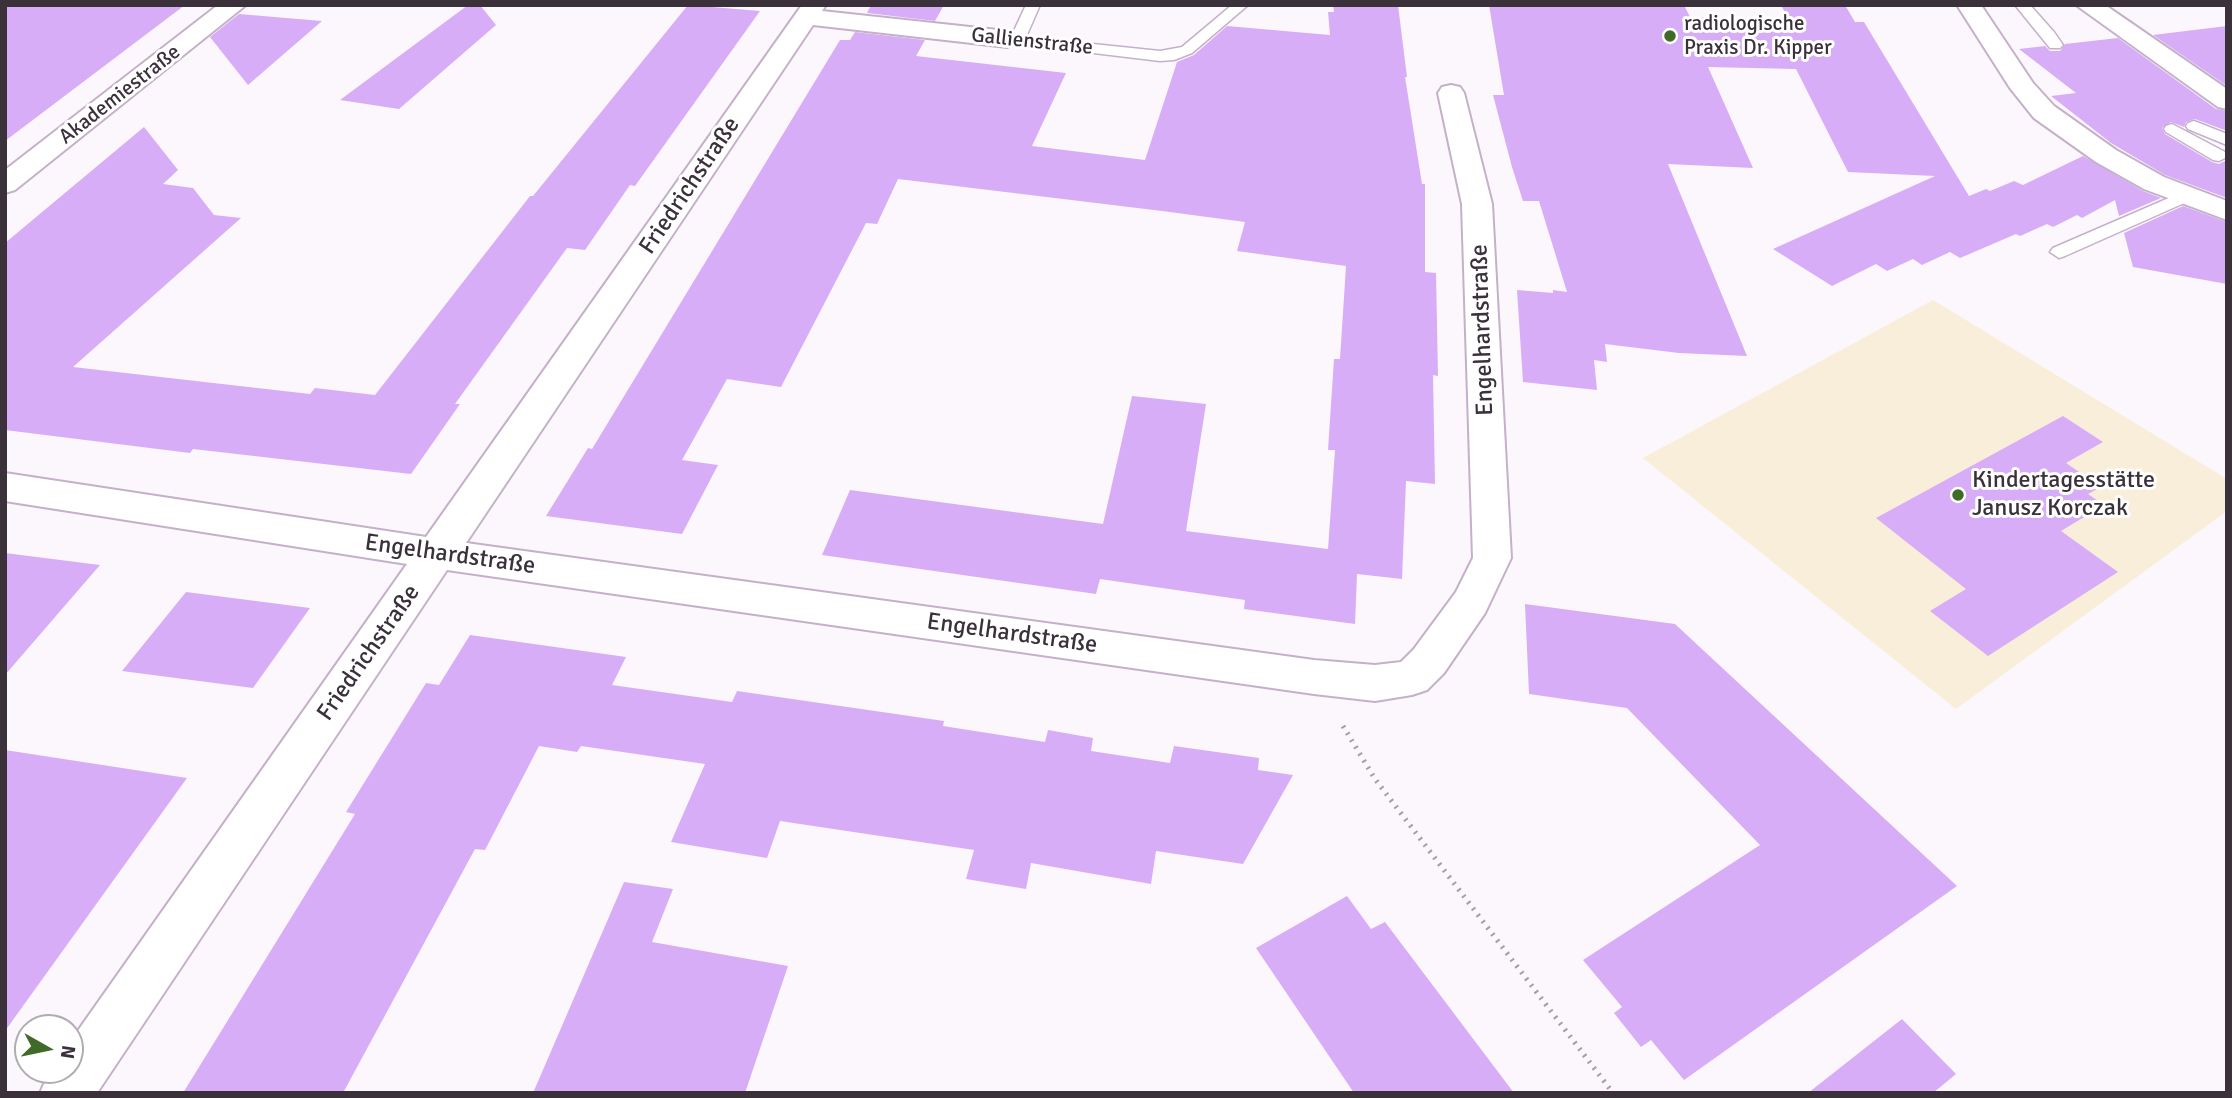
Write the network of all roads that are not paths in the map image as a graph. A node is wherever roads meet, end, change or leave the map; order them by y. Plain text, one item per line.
1 (234, 5) edge
2 (1033, 5) edge
3 (1241, 5) edge
4 (1969, 5) edge
5 (2022, 5) edge
6 (2088, 5) edge
7 (810, 11) edge
8 (1012, 40) junction
9 (2075, 43) dead end
10 (1451, 93) dead end
11 (2227, 101) edge
12 (2223, 139) edge
13 (2219, 156) dead end
14 (5, 184) edge
15 (2185, 196) junction
16 (2227, 211) edge
17 (2059, 252) dead end
18 (5, 487) edge
19 (438, 554) junction
20 (66, 1093) edge

1 - 14 street, Akademiestraße
2 - 8 lane
3 - 8 lane, Gallienstraße
4 - 15 street
5 - 9 lane
6 - 11 street
7 - 8 street, Gallienstraße
7 - 19 street, Friedrichstraße
10 - 19 street, Engelhardstraße
12 - 13 lane
15 - 16 street
15 - 17 lane
18 - 19 street, Engelhardstraße
19 - 20 street, Friedrichstraße

